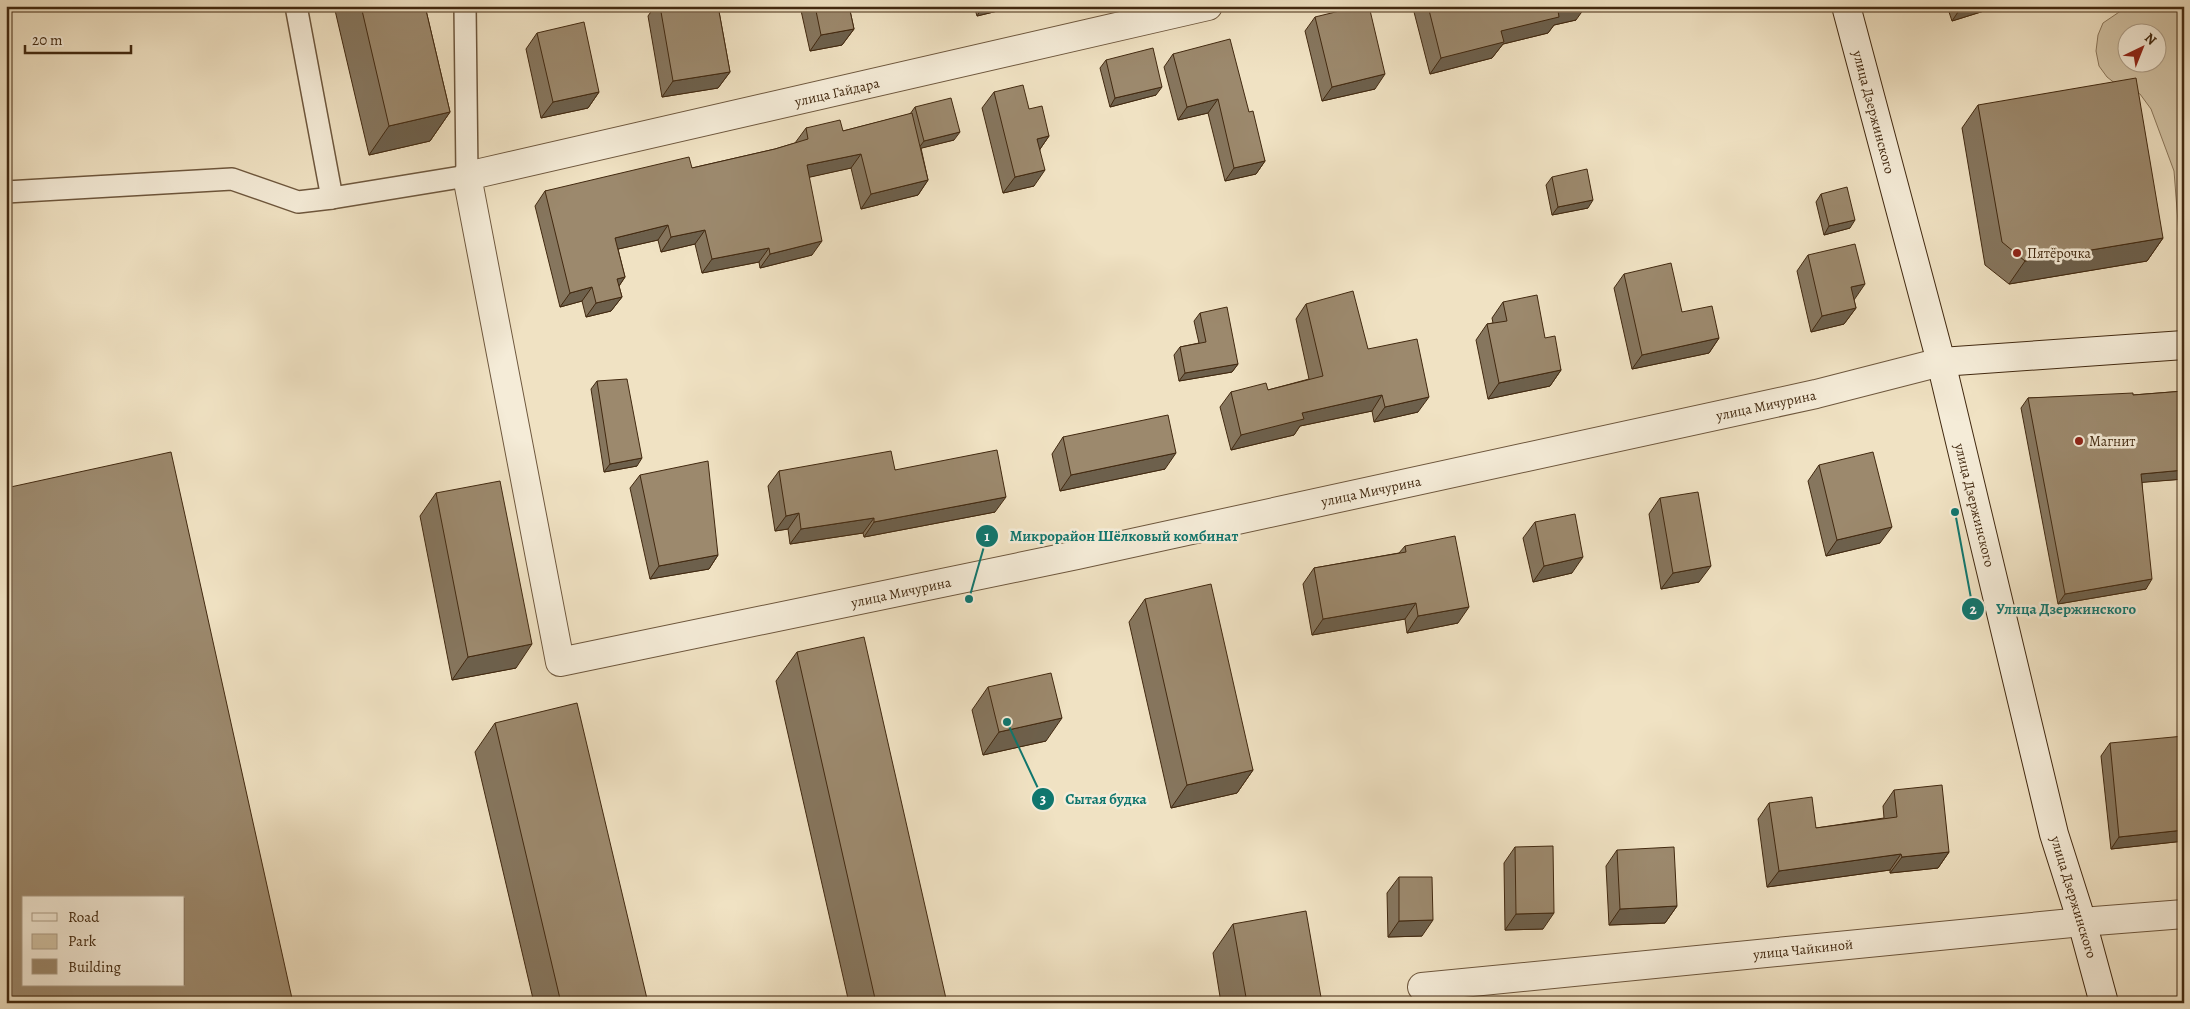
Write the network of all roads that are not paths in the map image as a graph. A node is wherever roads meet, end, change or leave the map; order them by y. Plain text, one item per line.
1 (296, 6) edge
2 (466, 6) edge
3 (1208, 6) edge
4 (1846, 6) edge
5 (466, 176) junction
6 (6, 192) edge
7 (332, 198) junction
8 (2184, 345) edge
9 (1941, 362) junction
10 (2184, 914) edge
11 (2082, 922) junction
12 (1422, 987) dead end
13 (2104, 1003) edge

1 - 7 lane
2 - 5 lane
3 - 5 street, улица Гайдара
4 - 9 street, улица Дзержинского
5 - 7 lane
5 - 9 street, улица Мичурина
6 - 7 lane
8 - 9 street, улица Мичурина
9 - 11 street, улица Дзержинского
10 - 11 street, улица Чайкиной
11 - 12 street, улица Чайкиной
11 - 13 street, улица Дзержинского

